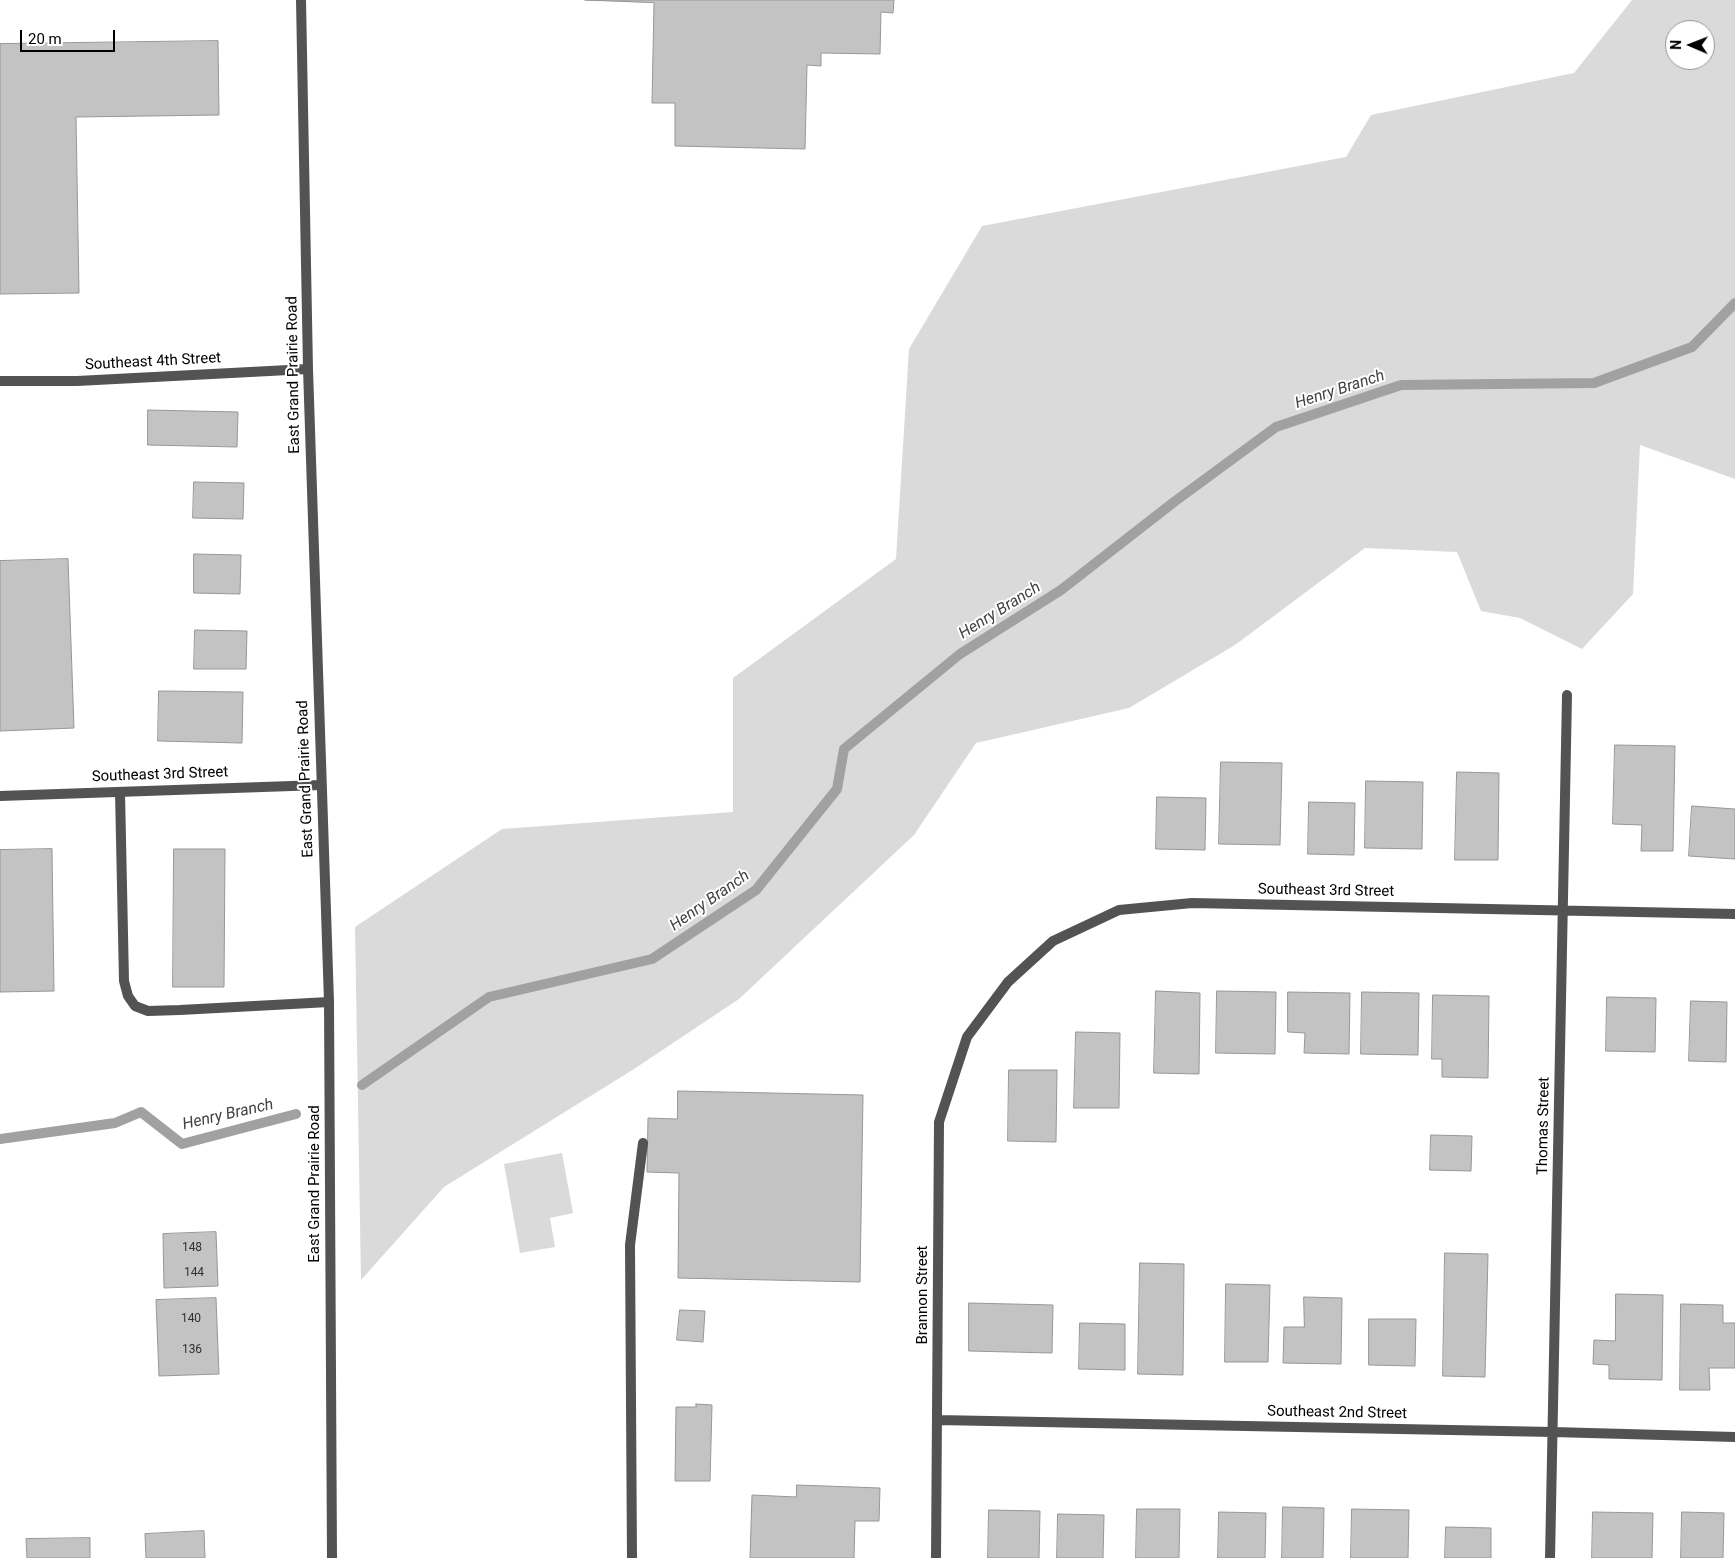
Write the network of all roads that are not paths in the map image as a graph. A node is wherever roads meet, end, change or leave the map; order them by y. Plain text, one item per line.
1 (301, 0) edge
2 (308, 370) junction
3 (0, 381) edge
4 (1567, 695) dead end
5 (321, 785) junction
6 (120, 792) junction
7 (0, 796) edge
8 (1563, 911) junction
9 (1735, 914) edge
10 (329, 1002) junction
11 (967, 1037) joint
12 (643, 1143) dead end
13 (938, 1420) junction
14 (1553, 1432) junction
15 (1735, 1437) edge
16 (332, 1558) edge
17 (632, 1558) edge
18 (936, 1558) edge
19 (1550, 1558) edge

1 - 2 street, East Grand Prairie Road
2 - 3 street, Southeast 4th Street
2 - 5 street, East Grand Prairie Road
4 - 8 street, Thomas Street
5 - 6 street, Southeast 3rd Street
5 - 10 street, East Grand Prairie Road
6 - 7 street, Southeast 3rd Street
6 - 10 street
8 - 9 street, Southeast 3rd Street
8 - 11 street, Southeast 3rd Street
8 - 14 street, Thomas Street
10 - 16 street, East Grand Prairie Road
11 - 13 street, Brannon Street
12 - 17 street
13 - 14 street, Southeast 2nd Street
13 - 18 street, Brannon Street
14 - 15 street, Southeast 2nd Street
14 - 19 street, Thomas Street

